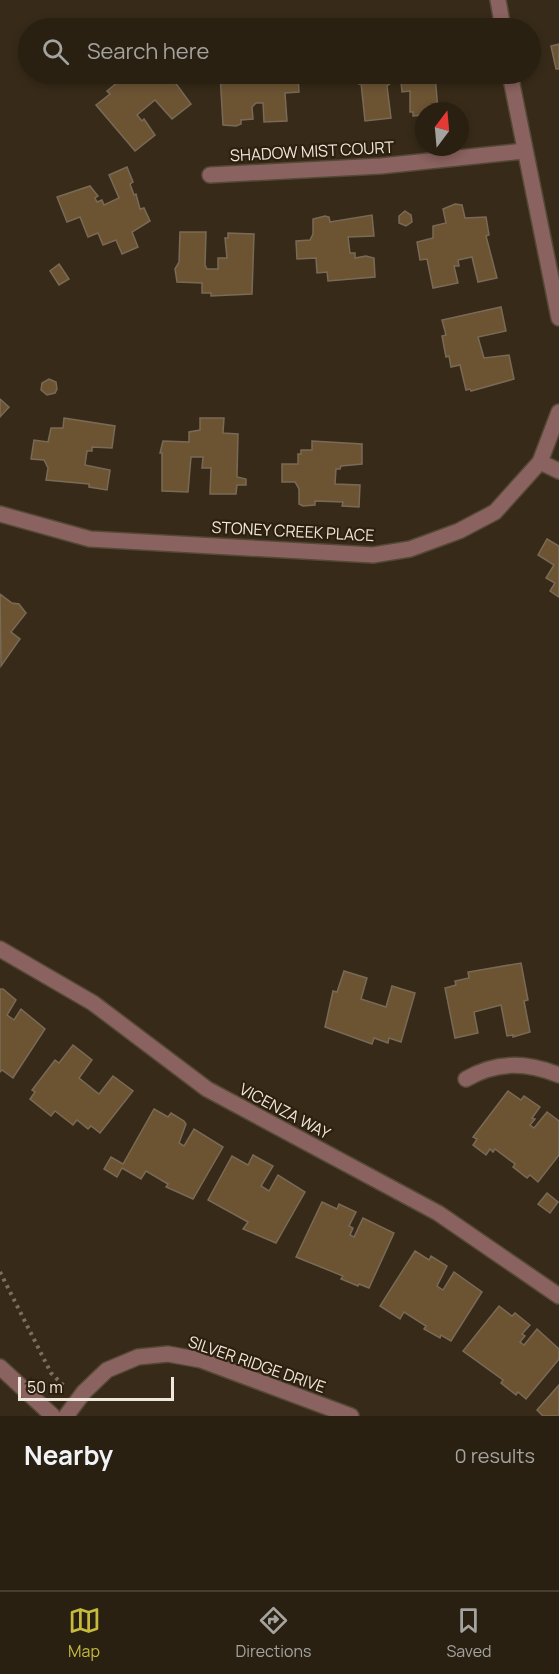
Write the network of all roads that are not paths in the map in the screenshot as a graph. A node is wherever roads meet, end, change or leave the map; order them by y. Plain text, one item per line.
1 (498, 0) edge
2 (501, 18) edge
3 (512, 84) edge
4 (524, 152) junction
5 (210, 175) dead end
6 (559, 318) edge
7 (559, 412) edge
8 (540, 462) junction
9 (559, 471) edge
10 (0, 514) edge
11 (0, 949) edge
12 (559, 1075) edge
13 (466, 1079) dead end
14 (559, 1296) edge
15 (0, 1367) edge
16 (53, 1416) edge
17 (66, 1416) edge
18 (351, 1416) edge

1 - 2 street
3 - 4 street
4 - 5 street, SHADOW MIST COURT
4 - 6 street
7 - 8 street, STONEY CREEK PLACE
8 - 9 street
8 - 10 street, STONEY CREEK PLACE
11 - 14 street, VICENZA WAY
12 - 13 street
15 - 16 street
17 - 18 street, SILVER RIDGE DRIVE

